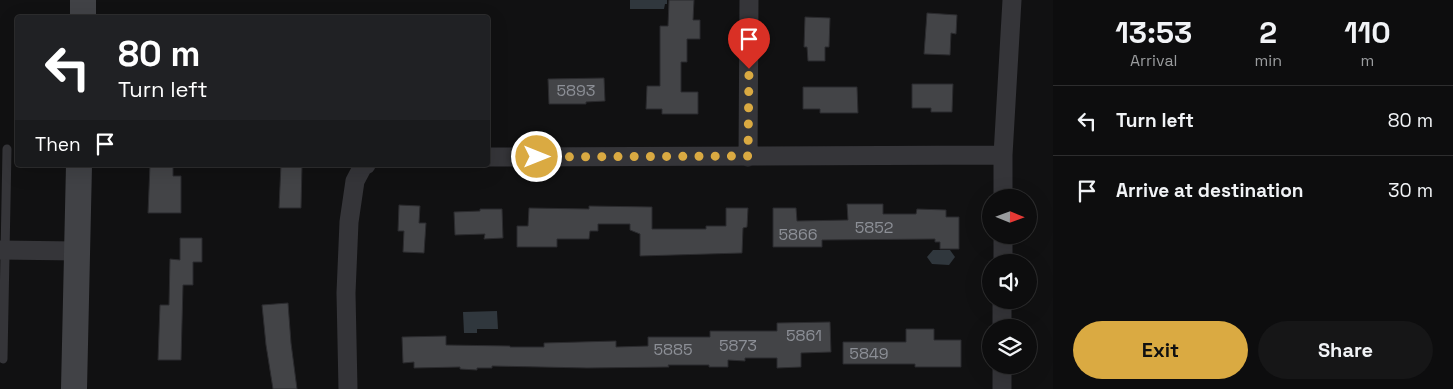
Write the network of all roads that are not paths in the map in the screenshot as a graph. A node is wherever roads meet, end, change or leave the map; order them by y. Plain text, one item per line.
1 (83, 0) edge
2 (749, 0) edge
3 (1012, 0) edge
4 (83, 15) edge
5 (7, 149) dead end
6 (1003, 155) junction
7 (748, 156) junction
8 (490, 157) edge
9 (79, 167) edge
10 (362, 167) edge
11 (1003, 189) edge
12 (2, 250) edge
13 (77, 251) junction
14 (3, 359) dead end
15 (1002, 374) edge
16 (74, 389) edge
17 (348, 389) edge
18 (1002, 389) edge

1 - 4 main road
2 - 7 street
3 - 6 street
5 - 12 lane
6 - 7 street
6 - 11 street
7 - 8 street
9 - 13 main road
10 - 17 street
12 - 13 street
12 - 14 lane
13 - 16 main road
15 - 18 street

